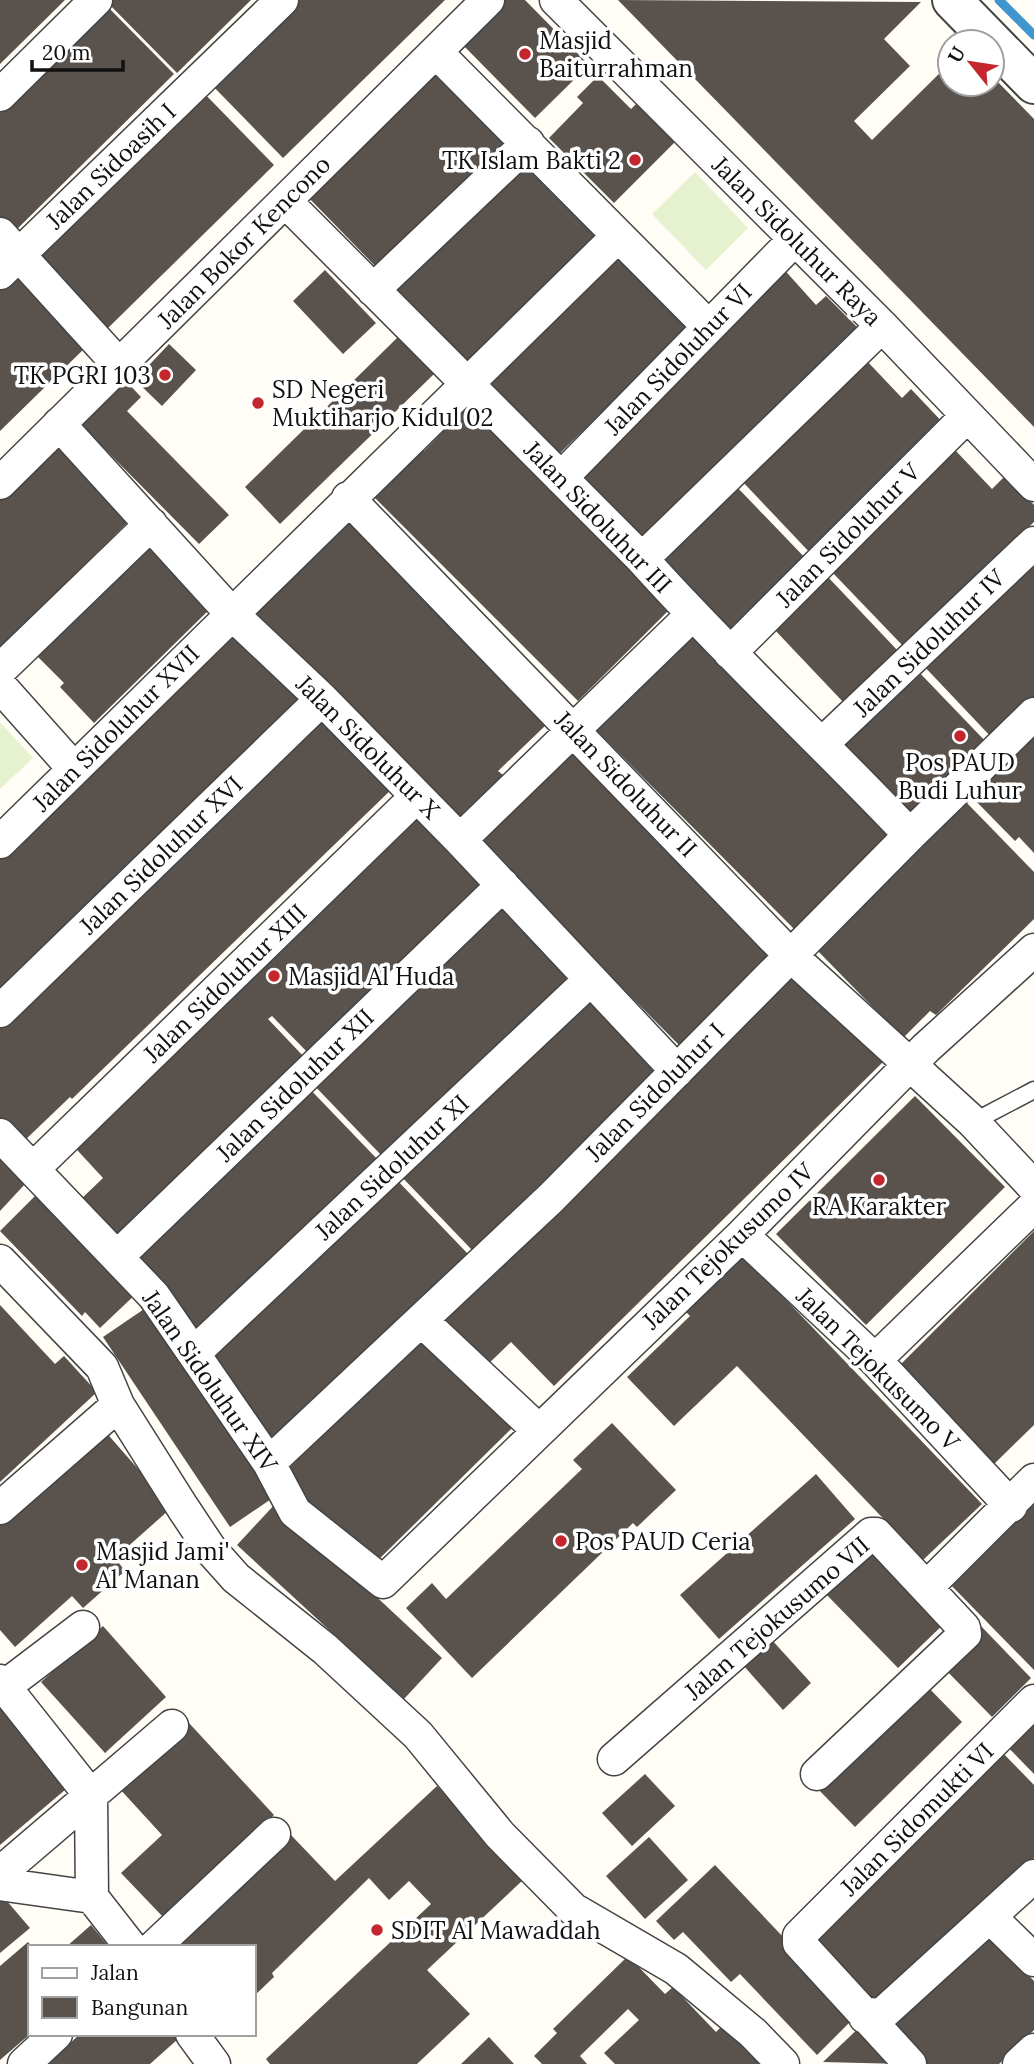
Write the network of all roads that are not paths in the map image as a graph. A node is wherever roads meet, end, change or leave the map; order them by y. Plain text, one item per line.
1 (96, 0) edge
2 (282, 0) edge
3 (488, 0) edge
4 (556, 0) edge
5 (952, 0) edge
6 (436, 52) junction
7 (1034, 84) edge
8 (0, 95) edge
9 (528, 143) junction
10 (285, 201) junction
11 (618, 236) junction
12 (795, 239) junction
13 (7, 253) edge
14 (373, 290) junction
15 (882, 326) junction
16 (709, 327) junction
17 (119, 365) junction
18 (467, 385) junction
19 (966, 417) junction
20 (60, 424) junction
21 (561, 478) junction
22 (0, 483) edge
23 (1034, 485) edge
24 (348, 498) junction
25 (151, 524) junction
26 (1034, 543) edge
27 (642, 559) junction
28 (232, 614) junction
29 (692, 615) junction
30 (730, 653) junction
31 (0, 670) edge
32 (0, 686) edge
33 (322, 699) junction
34 (1034, 714) edge
35 (574, 729) junction
36 (823, 743) junction
37 (74, 769) junction
38 (416, 797) junction
39 (910, 835) junction
40 (460, 840) junction
41 (0, 842) edge
42 (503, 885) junction
43 (1034, 950) edge
44 (790, 956) junction
45 (590, 980) junction
46 (0, 1010) edge
47 (911, 1064) junction
48 (677, 1071) junction
49 (1034, 1090) edge
50 (973, 1122) junction
51 (0, 1135) edge
52 (34, 1168) junction
53 (1032, 1186) edge
54 (742, 1235) junction
55 (118, 1256) junction
56 (0, 1261) edge
57 (422, 1321) junction
58 (194, 1353) junction
59 (875, 1360) junction
60 (118, 1405) junction
61 (538, 1430) junction
62 (268, 1462) junction
63 (1034, 1480) edge
64 (1011, 1506) junction
65 (0, 1508) edge
66 (424, 1545) joint
67 (927, 1587) junction
68 (83, 1628) dead end
69 (1, 1685) edge
70 (1034, 1701) edge
71 (172, 1727) dead end
72 (614, 1759) dead end
73 (817, 1774) dead end
74 (91, 1796) junction
75 (274, 1835) dead end
76 (0, 1873) edge
77 (1034, 1876) edge
78 (0, 1884) edge
79 (92, 1897) junction
80 (990, 1917) junction
81 (129, 1945) edge
82 (156, 1945) edge
83 (1034, 1960) edge
84 (865, 2017) junction
85 (54, 2036) edge
86 (193, 2036) edge
87 (1034, 2050) edge
88 (23, 2064) edge
89 (214, 2064) edge
90 (783, 2064) edge
91 (910, 2064) edge
92 (1019, 2064) edge

1 - 8 street
2 - 13 street, Jalan Sidoasih I
3 - 6 street, Jalan Bokor Kencono
4 - 12 street, Jalan Sidoluhur Raya
5 - 7 street
6 - 9 street
6 - 10 street, Jalan Bokor Kencono
9 - 11 street
9 - 14 street
10 - 14 street, Jalan Sidoluhur III
10 - 17 street, Jalan Bokor Kencono
11 - 16 street
11 - 18 street, Jalan Sidoluhur XVII
12 - 15 street, Jalan Sidoluhur Raya
12 - 16 street, Jalan Sidoluhur VI
13 - 17 street
14 - 18 street, Jalan Sidoluhur III
15 - 19 street, Jalan Sidoluhur Raya
15 - 27 street
16 - 21 street, Jalan Sidoluhur VI
17 - 20 street, Jalan Bokor Kencono
18 - 21 street, Jalan Sidoluhur III
18 - 24 street, Jalan Sidoluhur XVII
19 - 23 street, Jalan Sidoluhur Raya
19 - 30 street, Jalan Sidoluhur V
20 - 22 street, Jalan Bokor Kencono
20 - 25 street, Jalan Sidoluhur X
21 - 27 street, Jalan Sidoluhur III
24 - 28 street, Jalan Sidoluhur XVII
24 - 35 street, Jalan Sidoluhur II
25 - 28 street, Jalan Sidoluhur X
25 - 31 street
26 - 36 street, Jalan Sidoluhur IV
27 - 29 street, Jalan Sidoluhur III
28 - 33 street, Jalan Sidoluhur X
28 - 37 street, Jalan Sidoluhur XVII
29 - 30 street, Jalan Sidoluhur III
29 - 35 street
30 - 36 street, Jalan Sidoluhur III
32 - 37 street
33 - 38 street, Jalan Sidoluhur X
33 - 46 street, Jalan Sidoluhur XVI
34 - 39 street, Jalan Sidoluhur I
35 - 40 street
35 - 44 street, Jalan Sidoluhur II
36 - 39 street, Jalan Sidoluhur III
37 - 41 street, Jalan Sidoluhur XVII
38 - 40 street, Jalan Sidoluhur X
38 - 52 street, Jalan Sidoluhur XIII
39 - 44 street, Jalan Sidoluhur I
40 - 42 street, Jalan Sidoluhur X
42 - 45 street, Jalan Sidoluhur X
42 - 55 street, Jalan Sidoluhur XII
43 - 47 street, Jalan Tejokusumo IV
44 - 47 street, Jalan Sidoluhur II
44 - 48 street, Jalan Sidoluhur I
45 - 48 street, Jalan Sidoluhur X
45 - 58 street, Jalan Sidoluhur XI
47 - 50 street, Jalan Sidoluhur II
47 - 54 street, Jalan Tejokusumo IV
48 - 57 street, Jalan Sidoluhur I
49 - 50 lane
50 - 53 street, Jalan Sidoluhur II
51 - 52 street, Jalan Sidoluhur XIV
52 - 55 street, Jalan Sidoluhur XIV
53 - 59 street
54 - 59 street, Jalan Tejokusumo V
54 - 61 street, Jalan Tejokusumo IV
55 - 58 street, Jalan Sidoluhur XIV
56 - 60 street
57 - 61 street
57 - 62 street, Jalan Sidoluhur I
58 - 62 street, Jalan Sidoluhur XIV
59 - 64 street, Jalan Tejokusumo V
60 - 65 street
60 - 90 street
61 - 66 street, Jalan Tejokusumo IV
62 - 66 street, Jalan Sidoluhur XIV
63 - 64 street
64 - 67 street
67 - 72 street, Jalan Tejokusumo VII
67 - 73 street, Jalan Tejokusumo VII
68 - 69 street
69 - 74 street
70 - 84 street, Jalan Sidomukti VI
71 - 74 street
74 - 76 street
74 - 79 street
75 - 82 street
77 - 80 street
78 - 79 street
79 - 81 street
80 - 83 street
80 - 84 street
84 - 91 street
85 - 88 street
86 - 89 street
87 - 92 street

